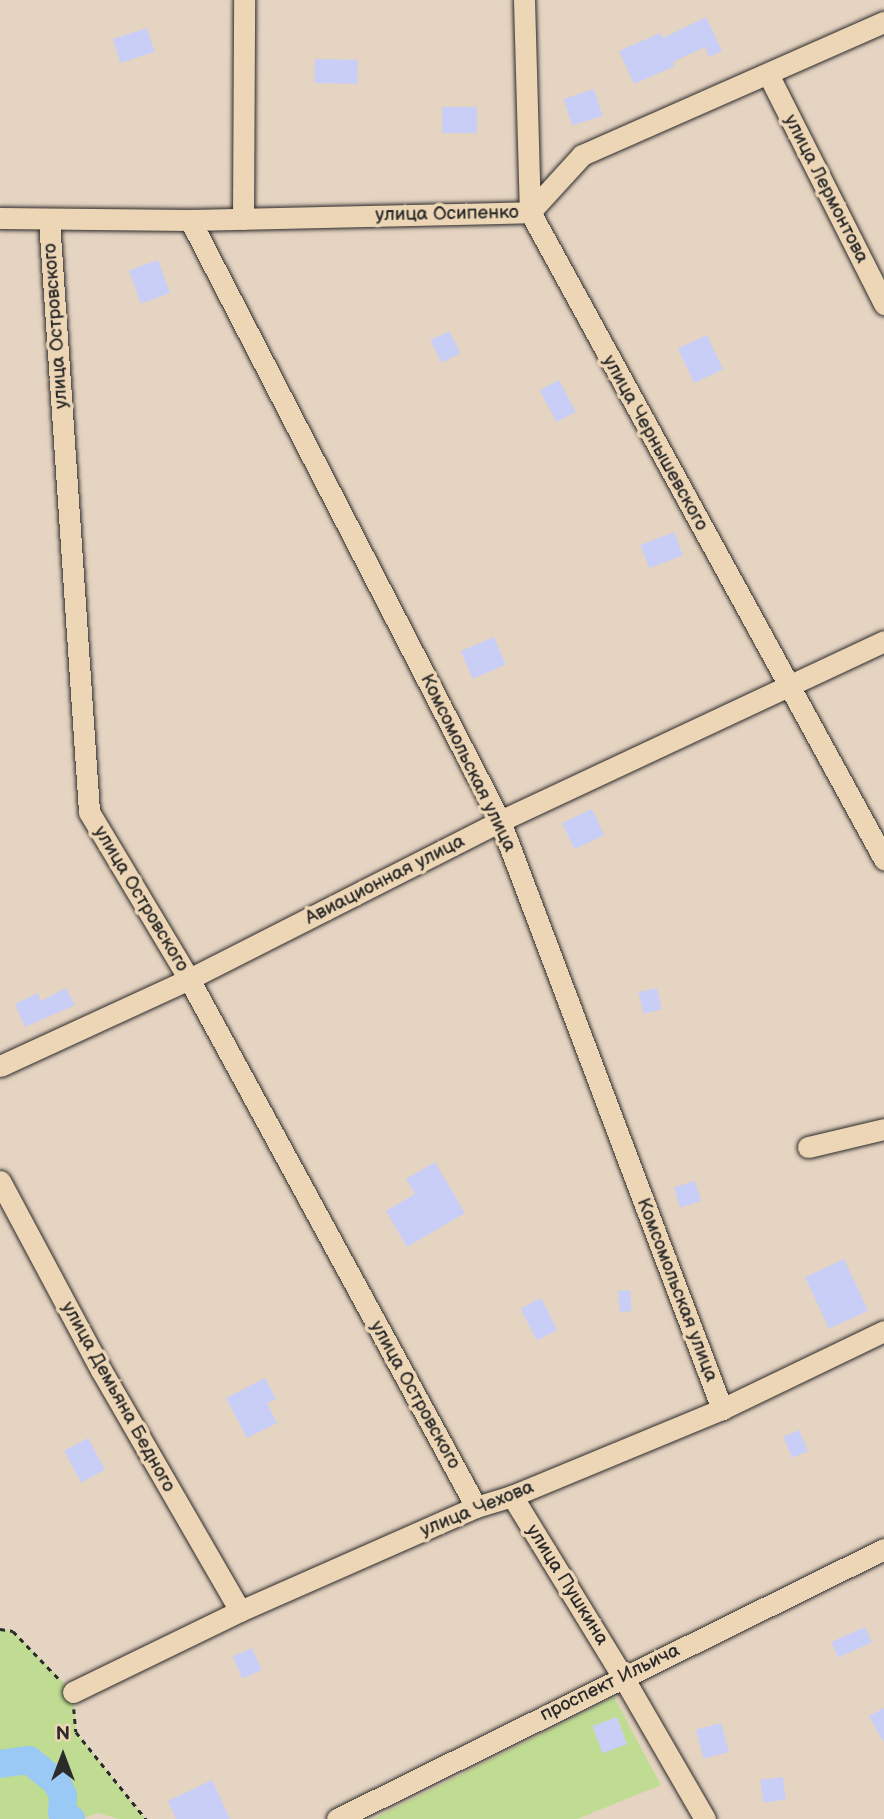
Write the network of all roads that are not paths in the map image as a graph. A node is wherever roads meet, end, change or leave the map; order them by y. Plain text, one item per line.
1 (244, 0) edge
2 (524, 0) edge
3 (884, 22) edge
4 (768, 74) junction
5 (530, 212) junction
6 (0, 218) edge
7 (243, 219) junction
8 (49, 220) junction
9 (190, 220) junction
10 (884, 304) edge
11 (884, 640) edge
12 (787, 685) junction
13 (500, 821) junction
14 (884, 859) edge
15 (189, 979) junction
16 (0, 1066) edge
17 (884, 1129) edge
18 (808, 1147) dead end
19 (0, 1181) edge
20 (884, 1331) edge
21 (722, 1409) junction
22 (512, 1496) junction
23 (476, 1507) junction
24 (884, 1549) edge
25 (240, 1611) junction
26 (623, 1677) junction
27 (73, 1692) road end
28 (337, 1819) edge
29 (705, 1819) edge

1 - 7 street
2 - 5 street, улица Чернышевского
3 - 4 street, улица Осипенко
4 - 5 street, улица Осипенко
4 - 10 street, улица Лермонтова
5 - 7 street, улица Осипенко
5 - 12 street, улица Чернышевского
6 - 8 street, улица Осипенко
7 - 9 street, улица Осипенко
8 - 9 street, улица Осипенко
8 - 15 street, улица Островского
9 - 13 street, Комсомольская улица
11 - 12 street, Авиационная улица
12 - 13 street, Авиационная улица
12 - 14 street, улица Чернышевского
13 - 15 street, Авиационная улица
13 - 21 street, Комсомольская улица
15 - 16 street, Авиационная улица
15 - 23 street, улица Островского
17 - 18 street
19 - 25 street, улица Демьяна Бедного
20 - 21 street, улица Чехова
21 - 22 street, улица Чехова
22 - 23 street, улица Чехова
22 - 26 street, улица Пушкина
23 - 25 street, улица Чехова
24 - 26 street, проспект Ильича
25 - 27 street, улица Чехова
26 - 28 street, проспект Ильича
26 - 29 street, улица Пушкина

